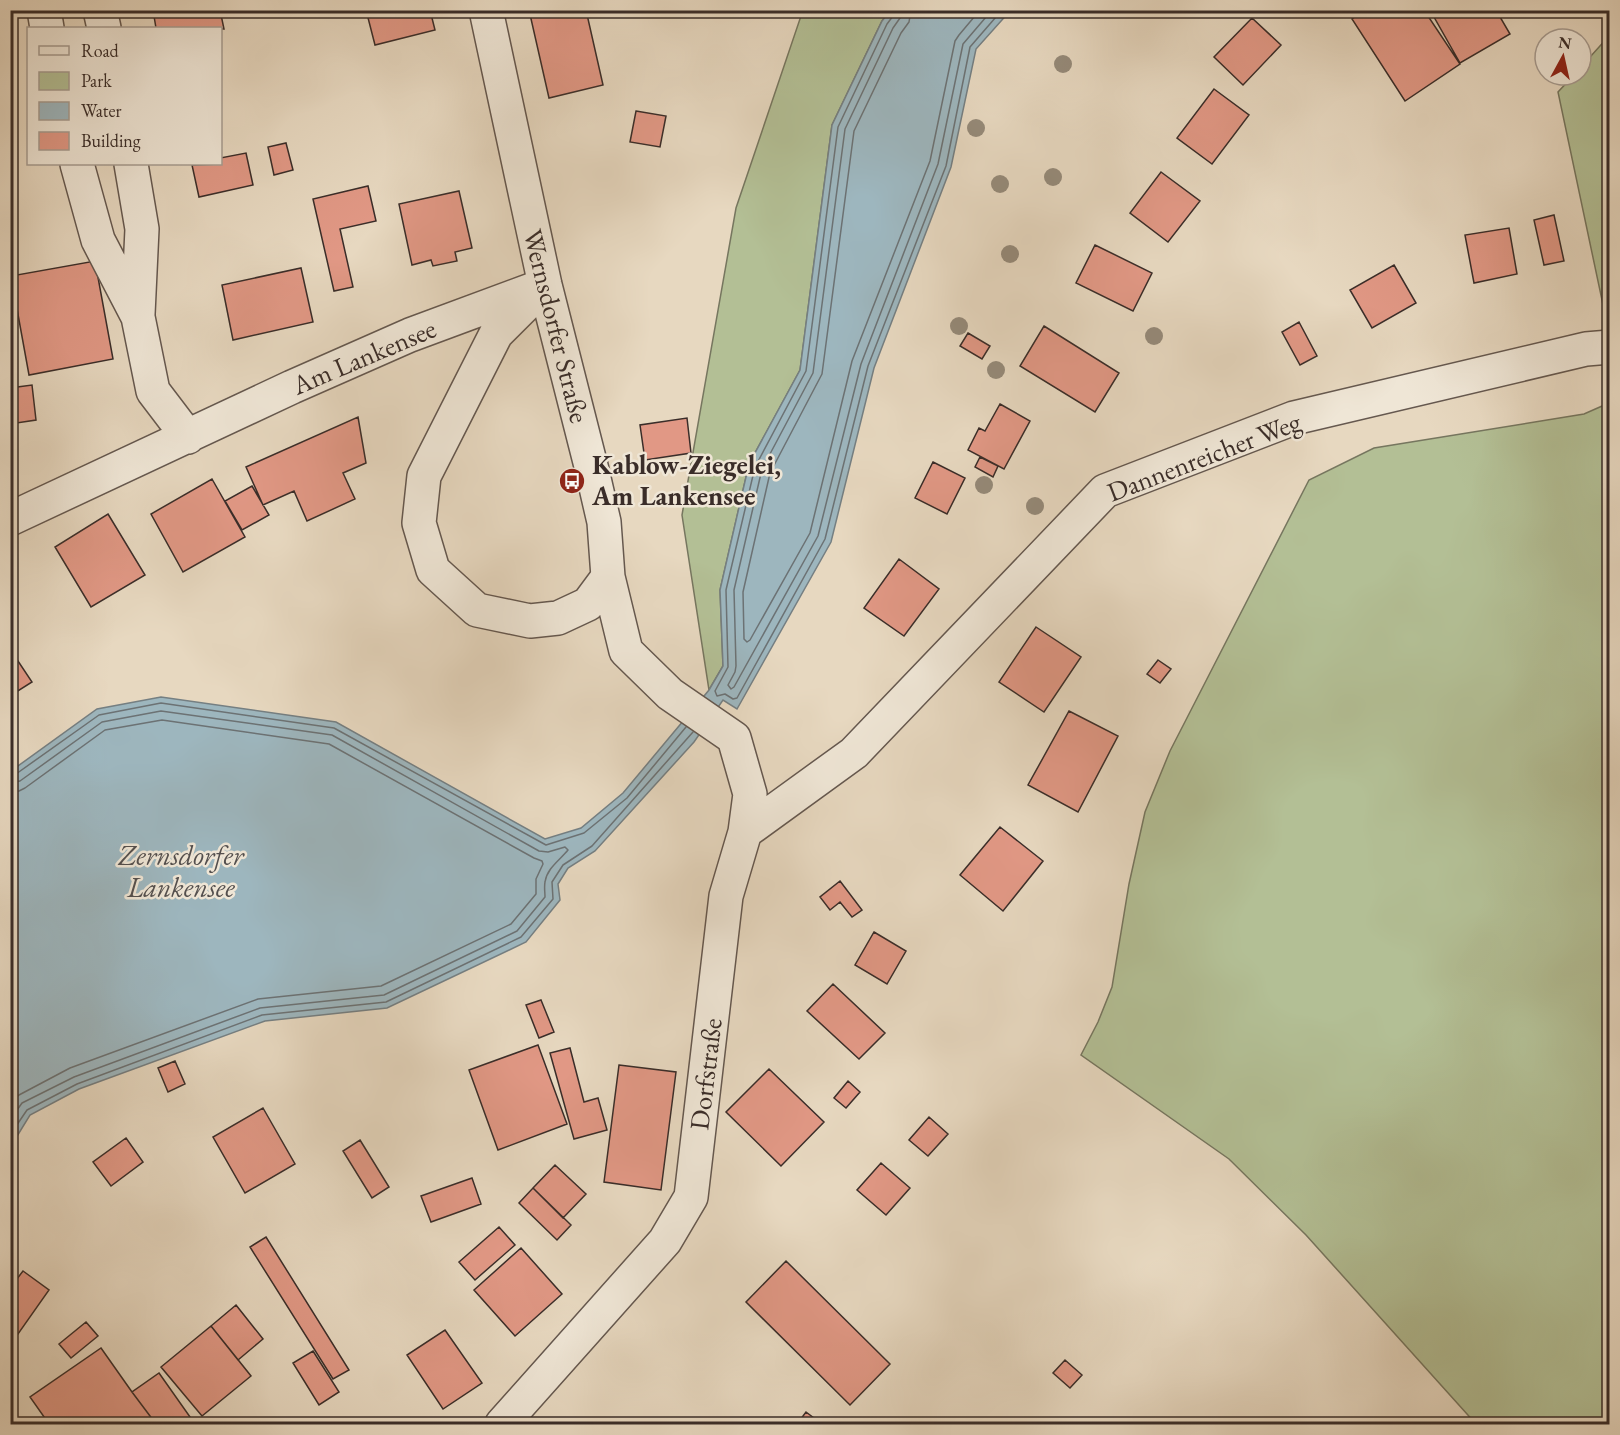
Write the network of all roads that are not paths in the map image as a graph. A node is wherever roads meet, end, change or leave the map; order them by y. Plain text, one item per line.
1 (44, 10) edge
2 (100, 10) edge
3 (486, 10) edge
4 (47, 27) edge
5 (104, 27) edge
6 (77, 165) edge
7 (131, 165) edge
8 (545, 285) junction
9 (138, 316) junction
10 (1610, 346) edge
11 (188, 437) junction
12 (10, 519) edge
13 (608, 577) junction
14 (670, 694) joint
15 (745, 832) junction
16 (502, 1425) edge

1 - 4 street
2 - 5 street
3 - 8 street, Wernsdorfer Straße
6 - 9 street
7 - 9 street
8 - 11 street, Am Lankensee
8 - 13 street, Wernsdorfer Straße
8 - 13 street
9 - 11 street
10 - 15 street, Dannenreicher Weg
11 - 12 street, Am Lankensee
13 - 14 street, Wernsdorfer Straße
14 - 15 street, Dorfstraße
15 - 16 street, Dorfstraße

